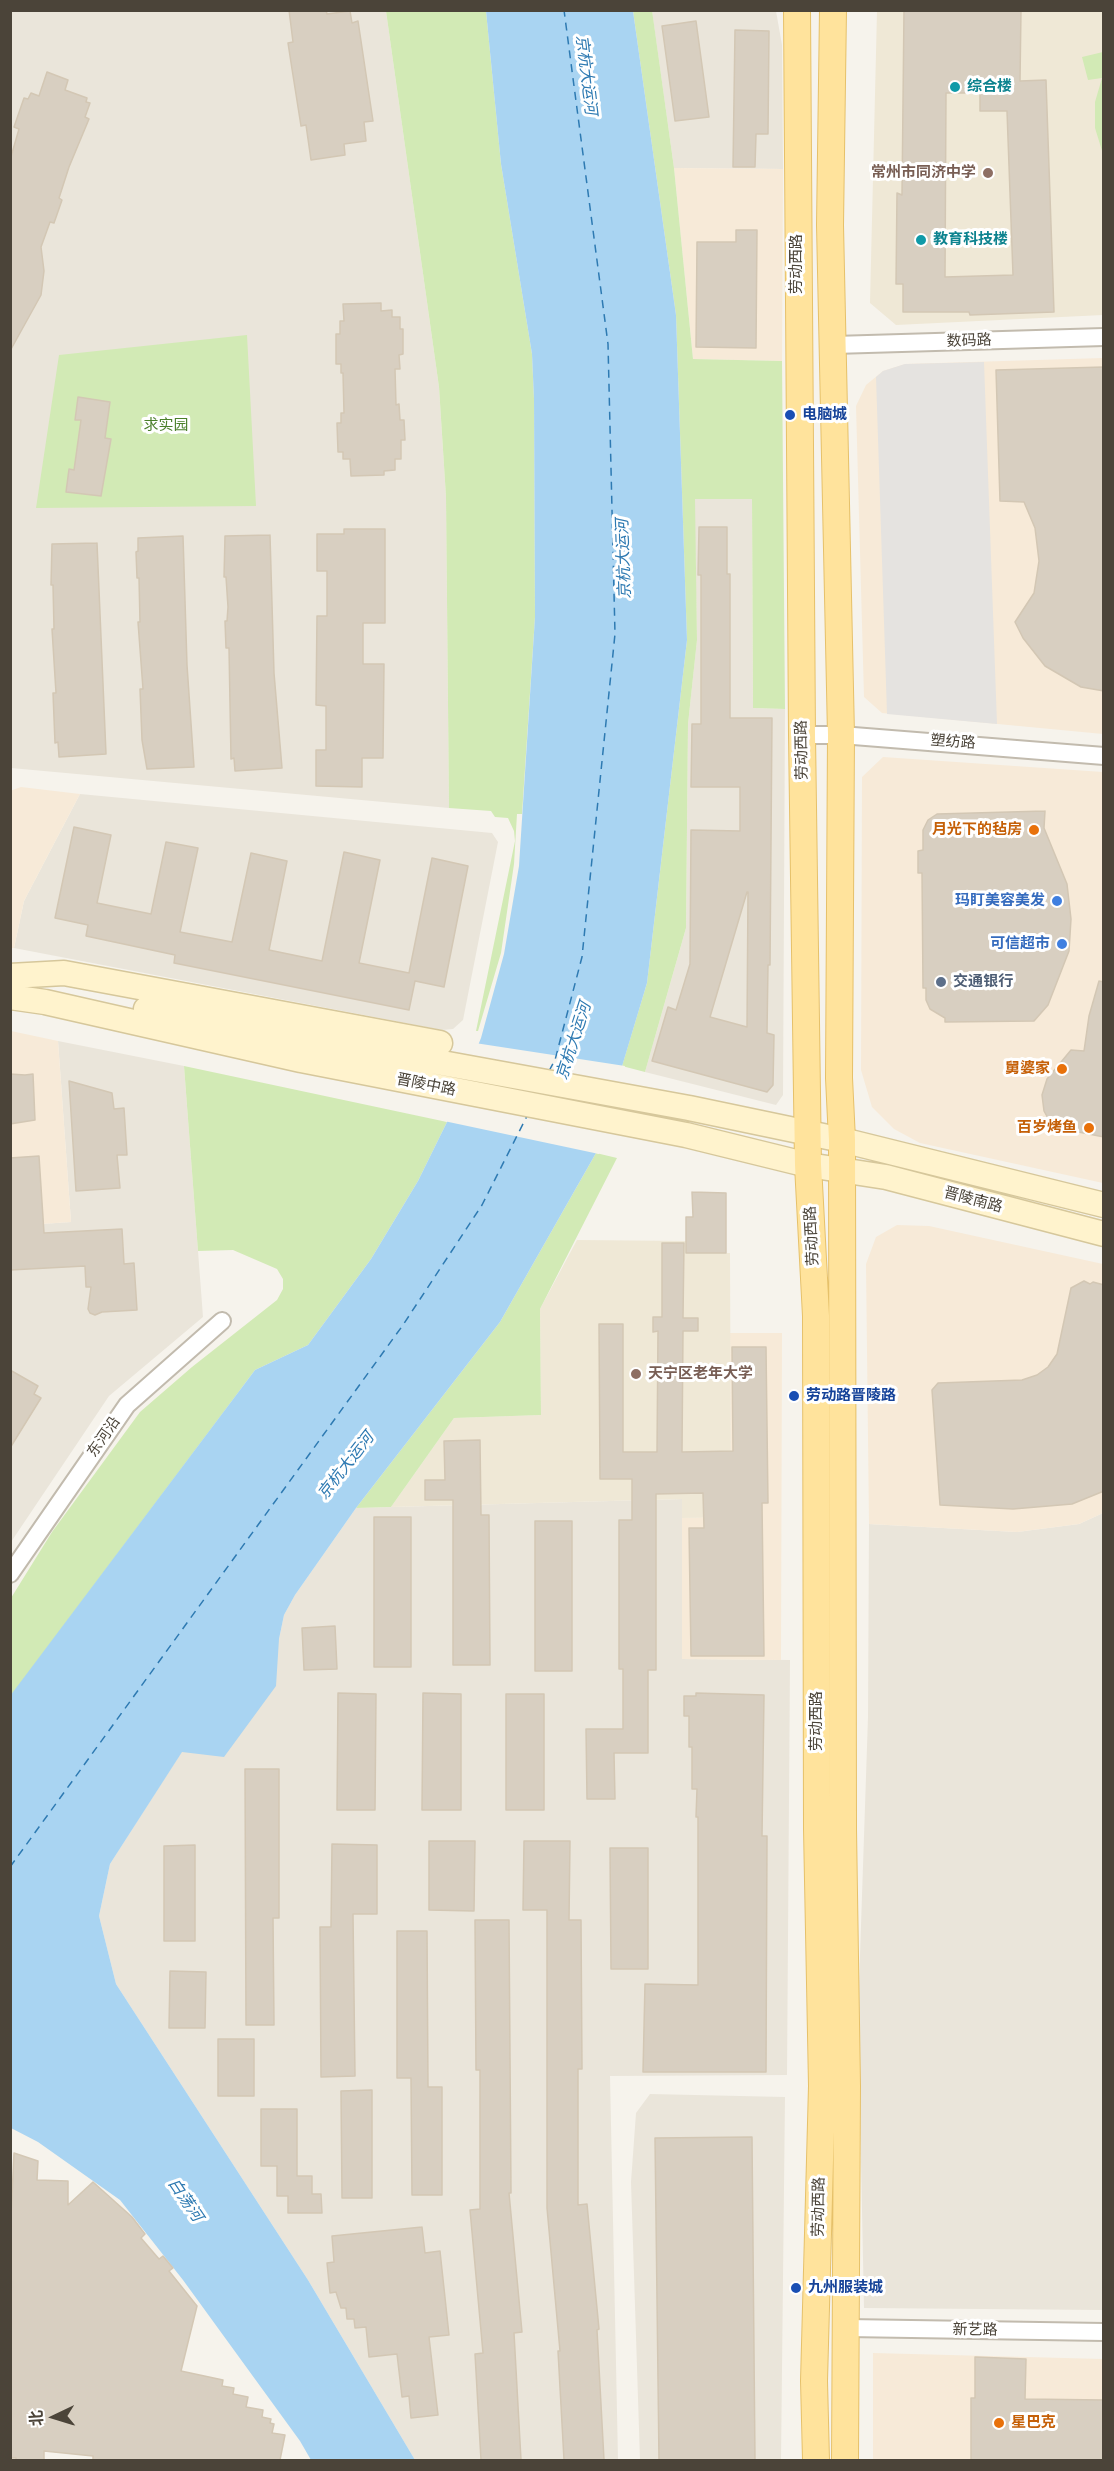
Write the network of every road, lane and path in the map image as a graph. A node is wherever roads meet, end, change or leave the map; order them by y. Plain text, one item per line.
1 (797, 10) edge
2 (833, 10) edge
3 (1104, 337) edge
4 (834, 345) junction
5 (802, 735) junction
6 (841, 735) junction
7 (1104, 756) edge
8 (10, 976) edge
9 (10, 985) edge
10 (10, 997) edge
11 (438, 1053) junction
12 (807, 1133) junction
13 (842, 1140) junction
14 (808, 1165) junction
15 (842, 1172) junction
16 (1104, 1205) edge
17 (1104, 1234) edge
18 (222, 1321) dead end
19 (10, 1574) edge
20 (847, 2328) junction
21 (1104, 2332) edge
22 (816, 2460) edge
23 (845, 2460) edge

1 - 5 main road, 劳动西路
2 - 4 main road, 劳动西路
3 - 4 street, 数码路
4 - 6 main road, 劳动西路
5 - 6 street, 塑纺路
5 - 12 main road, 劳动西路
6 - 7 street, 塑纺路
6 - 13 main road, 劳动西路
8 - 11 main road
9 - 11 main road, 晋陵中路
10 - 14 main road, 晋陵中路
11 - 12 main road, 晋陵中路
12 - 13 main road, 晋陵中路
12 - 14 main road, 劳动西路
13 - 15 main road, 劳动西路
13 - 16 main road, 晋陵南路
14 - 15 main road, 晋陵中路
14 - 22 main road, 劳动西路
15 - 17 main road, 晋陵南路
15 - 20 main road, 劳动西路
18 - 19 street, 东河沿
20 - 21 street, 新艺路
20 - 23 main road, 劳动西路

